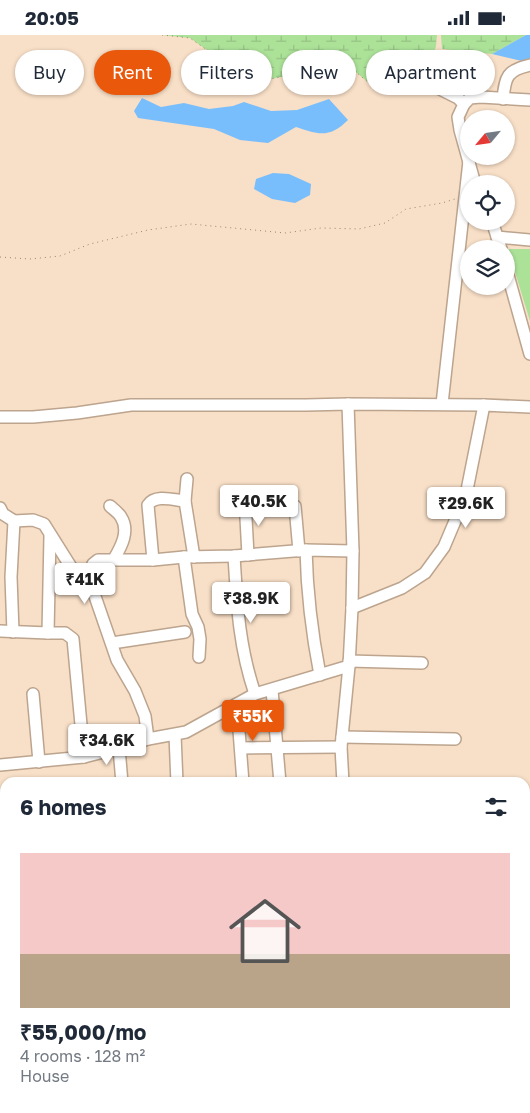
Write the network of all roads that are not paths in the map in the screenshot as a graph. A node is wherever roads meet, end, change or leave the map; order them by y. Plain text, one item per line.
1 (530, 65) edge
2 (452, 95) edge
3 (503, 99) junction
4 (530, 101) edge
5 (464, 104) junction
6 (461, 110) edge
7 (460, 113) edge
8 (460, 130) edge
9 (469, 165) edge
10 (495, 230) edge
11 (497, 237) junction
12 (530, 239) edge
13 (498, 240) edge
14 (514, 295) edge
15 (530, 353) edge
16 (348, 403) junction
17 (442, 404) junction
18 (484, 405) junction
19 (530, 407) edge
20 (0, 417) edge
21 (187, 479) dead end
22 (245, 500) dead end
23 (185, 501) junction
24 (295, 505) dead end
25 (110, 506) dead end
26 (0, 508) edge
27 (14, 521) junction
28 (50, 536) junction
29 (303, 551) junction
30 (353, 551) junction
31 (248, 555) junction
32 (234, 556) junction
33 (189, 557) junction
34 (114, 559) junction
35 (153, 560) junction
36 (88, 575) junction
37 (352, 608) junction
38 (0, 631) edge
39 (13, 631) junction
40 (48, 633) junction
41 (185, 633) dead end
42 (112, 643) junction
43 (199, 657) dead end
44 (422, 663) dead end
45 (349, 664) junction
46 (320, 675) junction
47 (272, 690) junction
48 (33, 693) dead end
49 (255, 694) junction
50 (237, 704) junction
51 (175, 735) junction
52 (148, 739) junction
53 (455, 739) dead end
54 (341, 742) junction
55 (119, 748) junction
56 (278, 748) junction
57 (241, 749) junction
58 (84, 757) junction
59 (39, 762) junction
60 (0, 765) edge
61 (121, 777) edge
62 (177, 777) edge
63 (243, 777) edge
64 (280, 777) edge
65 (343, 777) edge

1 - 3 street
2 - 5 street
3 - 4 street
3 - 5 street
5 - 6 street
7 - 8 street
9 - 17 street
10 - 11 street
11 - 12 street
11 - 13 street
14 - 15 street
16 - 17 street
16 - 20 street
16 - 30 street
17 - 18 street
18 - 19 street
18 - 37 street
21 - 23 street
22 - 31 street
23 - 33 street
23 - 35 street
24 - 29 street
25 - 34 street
26 - 27 street
27 - 28 street
27 - 39 street
28 - 36 street
28 - 40 street
29 - 30 street
29 - 31 street
29 - 46 street
30 - 37 street
31 - 32 street
32 - 33 street
32 - 49 street
33 - 35 street
33 - 43 street
34 - 35 street
34 - 36 street
36 - 42 street
37 - 45 street
38 - 39 street
39 - 40 street
40 - 58 street
41 - 42 street
42 - 52 street
44 - 45 street
45 - 46 street
45 - 54 street
46 - 47 street
47 - 49 street
47 - 56 street
48 - 59 street
49 - 50 street
50 - 51 street
50 - 57 street
51 - 52 street
51 - 62 street
52 - 55 street
53 - 54 street
54 - 56 street
54 - 65 street
55 - 58 street
55 - 61 street
56 - 57 street
56 - 64 street
57 - 63 street
58 - 59 street
59 - 60 street

